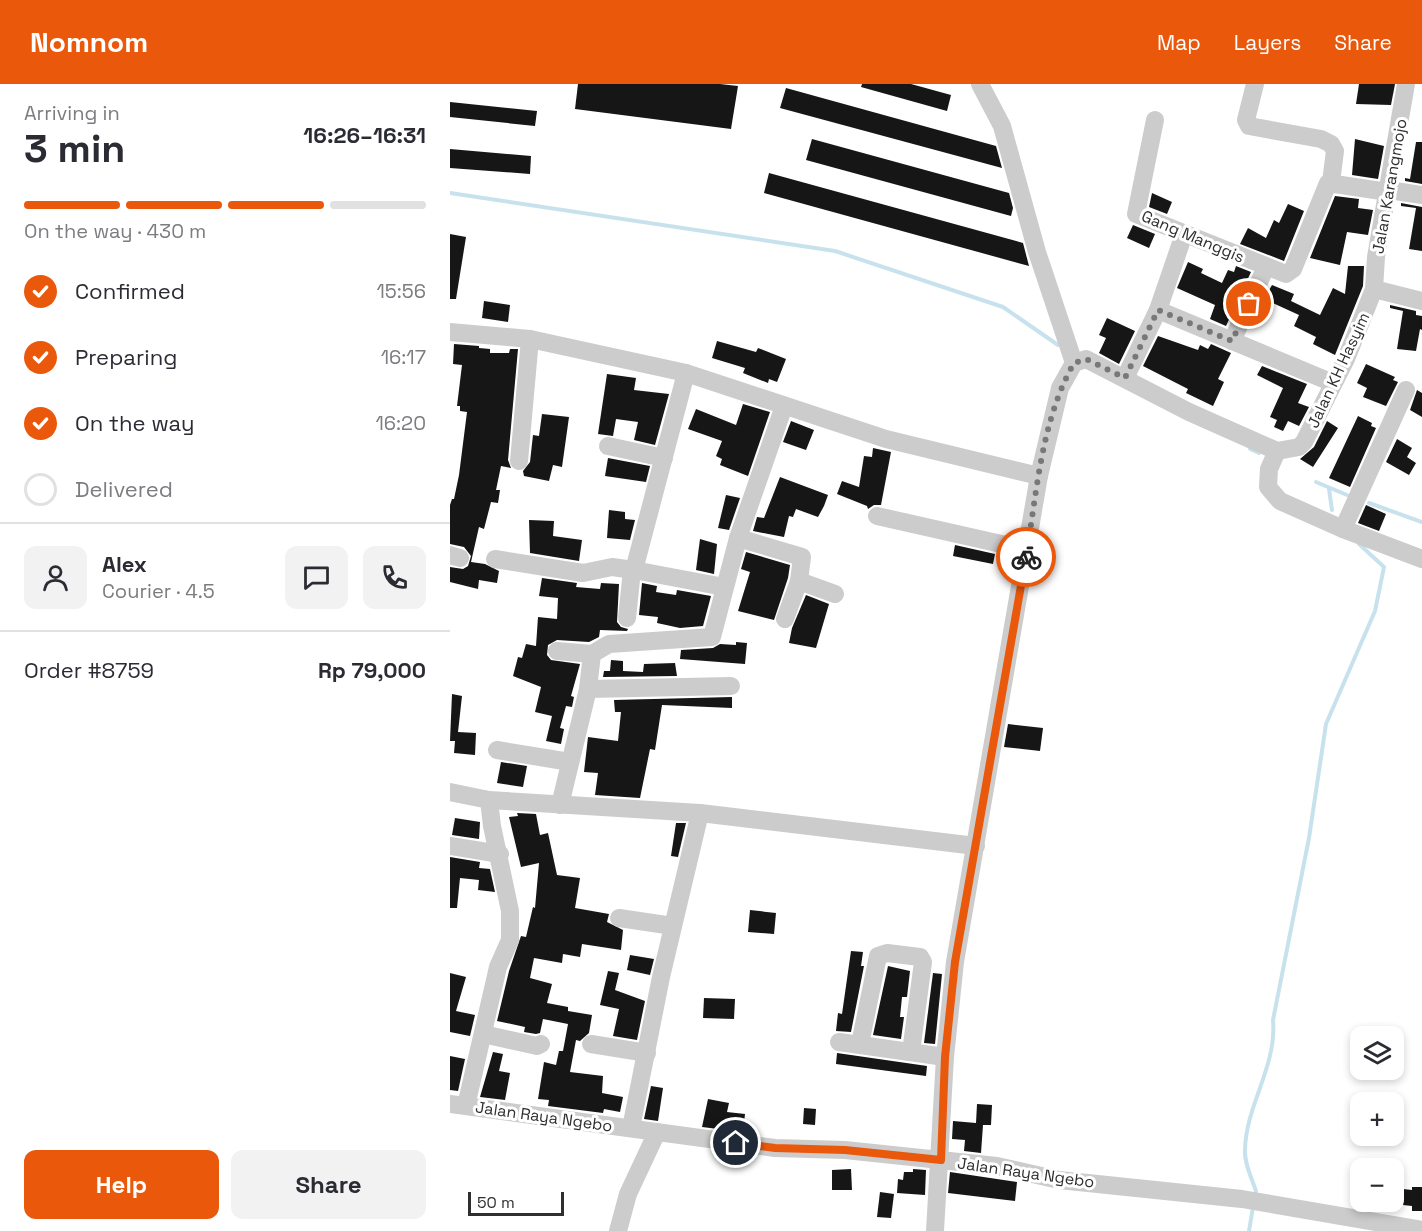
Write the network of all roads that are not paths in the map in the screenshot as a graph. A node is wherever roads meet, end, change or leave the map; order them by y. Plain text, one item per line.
1 (980, 84) edge
2 (1255, 84) edge
3 (1406, 84) edge
4 (1155, 120) dead end
5 (1331, 182) junction
6 (1388, 191) junction
7 (1422, 195) edge
8 (1184, 234) junction
9 (1266, 267) junction
10 (1374, 289) junction
11 (1422, 301) edge
12 (1158, 310) junction
13 (450, 332) edge
14 (530, 339) junction
15 (1232, 341) junction
16 (1074, 363) junction
17 (686, 373) junction
18 (1125, 378) junction
19 (1333, 383) junction
20 (1406, 390) dead end
21 (784, 406) junction
22 (608, 446) dead end
23 (1277, 451) junction
24 (664, 458) junction
25 (519, 461) dead end
26 (1039, 476) junction
27 (877, 516) dead end
28 (1343, 529) junction
29 (738, 538) junction
30 (1028, 550) junction
31 (495, 559) dead end
32 (1422, 559) edge
33 (633, 570) junction
34 (800, 582) junction
35 (724, 587) junction
36 (835, 594) dead end
37 (627, 618) dead end
38 (785, 620) dead end
39 (556, 651) dead end
40 (592, 654) junction
41 (731, 686) dead end
42 (588, 689) junction
43 (496, 750) dead end
44 (570, 762) junction
45 (450, 792) edge
46 (489, 800) junction
47 (560, 805) junction
48 (700, 813) junction
49 (450, 846) edge
50 (976, 846) junction
51 (500, 854) junction
52 (619, 918) dead end
53 (673, 926) junction
54 (483, 1034) junction
55 (839, 1042) dead end
56 (541, 1044) dead end
57 (591, 1044) dead end
58 (860, 1044) junction
59 (911, 1052) junction
60 (647, 1053) junction
61 (945, 1057) junction
62 (458, 1105) edge
63 (631, 1128) junction
64 (657, 1132) junction
65 (941, 1160) junction
66 (1422, 1230) edge
67 (618, 1231) edge
68 (935, 1231) edge

1 - 16 street
2 - 5 street
3 - 6 street, Jalan Karangmojo
4 - 8 street, Gang Manggis
5 - 6 street
5 - 9 street, Gang Manggis
6 - 7 street
6 - 10 street, Jalan Karangmojo
8 - 9 street, Gang Manggis
8 - 12 street
9 - 15 street
10 - 11 street
10 - 19 street, Jalan KH Hasyim
12 - 15 street
12 - 18 street
13 - 14 street
14 - 17 street
14 - 25 street
15 - 19 street
16 - 18 street
16 - 26 street
17 - 21 street
17 - 24 street
18 - 23 street
19 - 23 street, Jalan KH Hasyim
20 - 28 street
21 - 26 street
21 - 29 street
22 - 24 street
23 - 28 street
24 - 33 street
26 - 30 street
27 - 30 street
28 - 32 street
29 - 34 street
29 - 35 street
30 - 50 street
31 - 33 street
33 - 35 street
33 - 37 street
34 - 36 street
34 - 38 street
35 - 40 street
39 - 40 street
40 - 42 street
41 - 42 street
42 - 44 street
43 - 44 street
44 - 47 street
45 - 46 street
46 - 47 street
46 - 51 street
47 - 48 street
48 - 50 street
48 - 53 street
49 - 51 street
50 - 61 street
51 - 54 street
52 - 53 street
53 - 60 street
54 - 56 street
54 - 62 street
55 - 58 street
57 - 60 street
58 - 59 street
58 - 59 street
59 - 61 street
60 - 63 street
61 - 65 street
62 - 63 street, Jalan Raya Ngebo
63 - 64 street, Jalan Raya Ngebo
64 - 65 street, Jalan Raya Ngebo
64 - 67 street
65 - 66 street, Jalan Raya Ngebo
65 - 68 street

